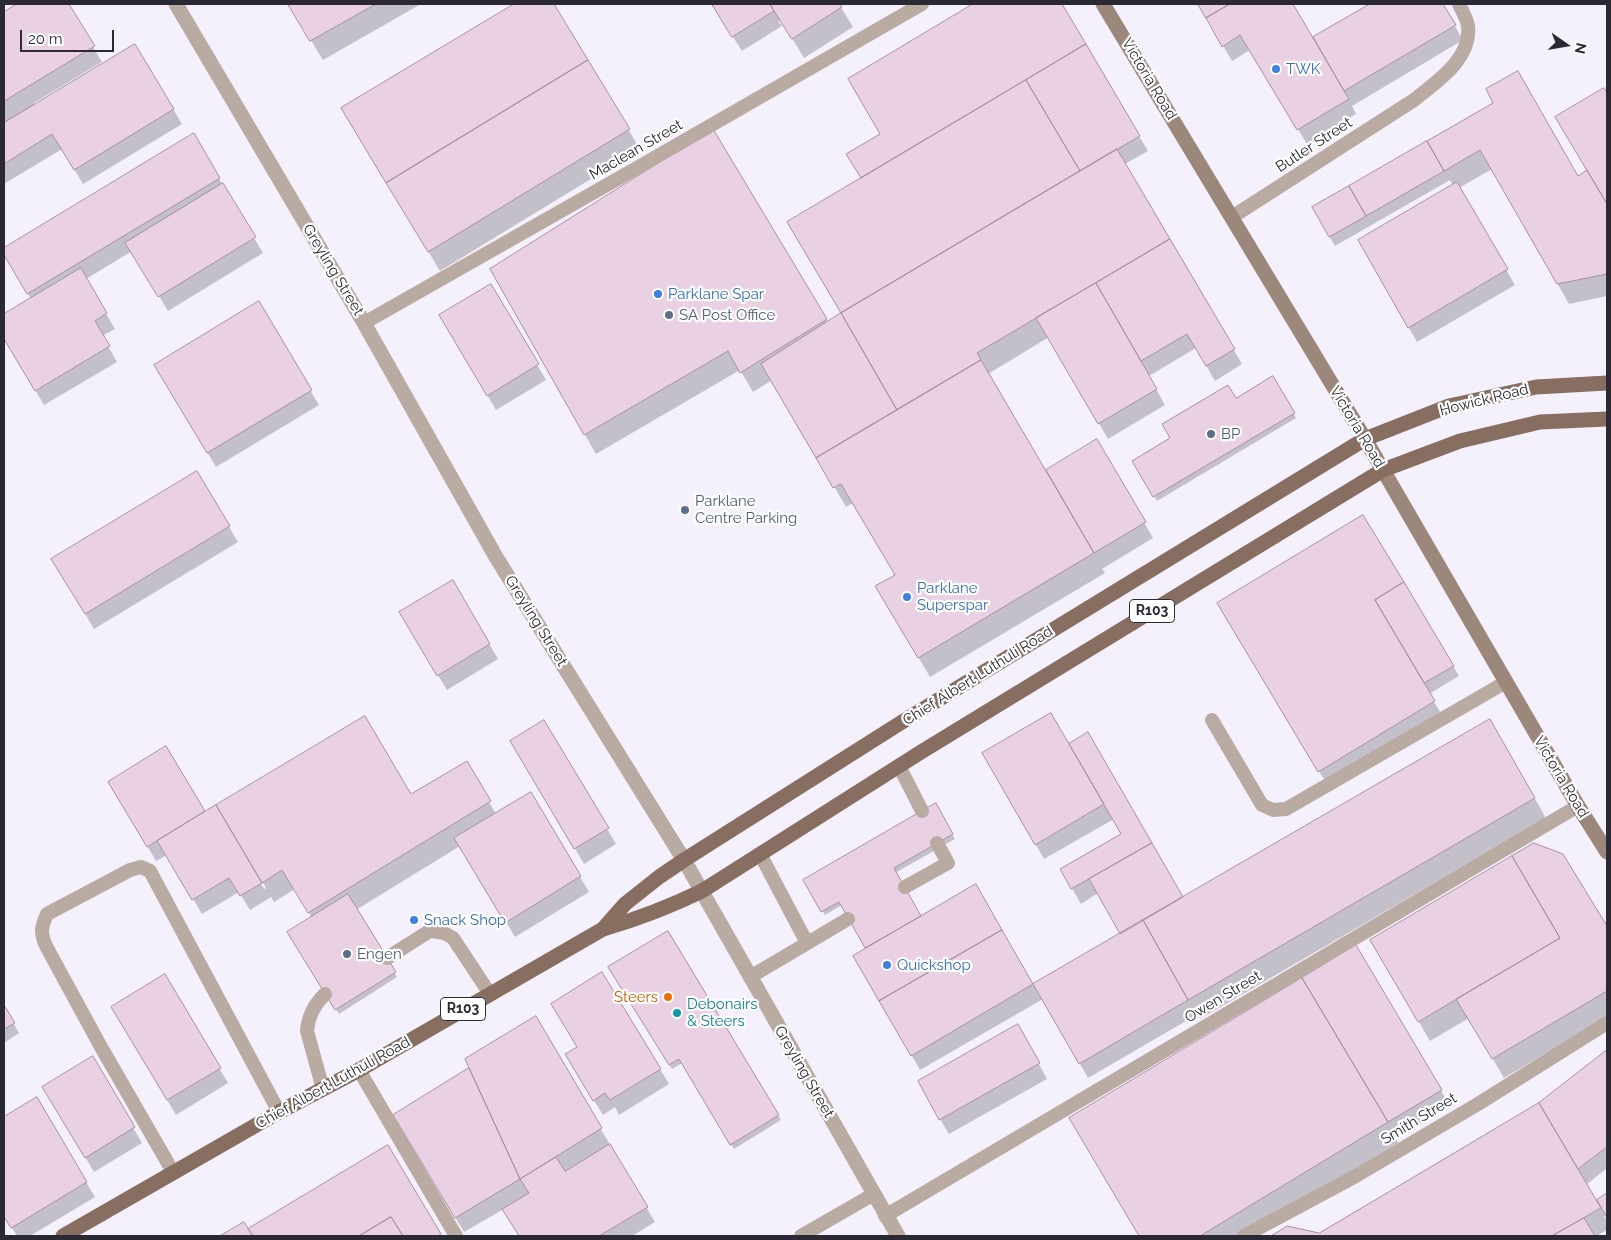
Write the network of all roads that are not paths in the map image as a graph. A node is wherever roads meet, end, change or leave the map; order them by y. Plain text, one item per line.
1 (176, 4) edge
2 (922, 4) edge
3 (1103, 4) edge
4 (1459, 4) edge
5 (1232, 217) junction
6 (364, 323) junction
7 (1607, 383) edge
8 (1607, 419) edge
9 (1365, 439) junction
10 (1383, 470) junction
11 (1506, 682) junction
12 (1212, 720) dead end
13 (899, 766) junction
14 (1578, 806) junction
15 (922, 811) dead end
16 (937, 843) dead end
17 (1607, 852) edge
18 (760, 854) junction
19 (684, 860) junction
20 (904, 887) dead end
21 (702, 891) junction
22 (848, 919) dead end
23 (603, 929) junction
24 (807, 943) junction
25 (387, 958) dead end
26 (750, 976) junction
27 (325, 994) dead end
28 (490, 994) junction
29 (1607, 1023) edge
30 (359, 1070) junction
31 (323, 1089) junction
32 (279, 1112) junction
33 (173, 1172) junction
34 (874, 1194) junction
35 (885, 1216) junction
36 (63, 1236) edge
37 (456, 1236) edge
38 (802, 1236) edge
39 (898, 1236) edge
40 (1244, 1236) edge

1 - 6 street, Greyling Street
2 - 6 lane, Maclean Street
3 - 5 main road, Victoria Road
4 - 5 lane, Butler Street
5 - 9 main road, Victoria Road
6 - 19 street, Greyling Street
7 - 9 main road, Howick Road / R103
8 - 10 main road, R103
9 - 10 main road, Victoria Road
9 - 19 main road, Chief Albert Luthuli Road / R103
10 - 11 main road, Victoria Road
10 - 13 main road, Chief Albert Luthuli Road / R103
11 - 12 lane
11 - 14 main road, Victoria Road
13 - 15 lane
13 - 18 main road, Chief Albert Luthuli Road / R103
14 - 17 main road, Victoria Road
14 - 35 lane, Owen Street
16 - 20 lane
18 - 21 main road, Chief Albert Luthuli Road / R103
18 - 24 lane
19 - 21 street, Greyling Street
19 - 23 main road, Chief Albert Luthuli Road / R103
21 - 23 main road, Chief Albert Luthuli Road / R103
21 - 26 street, Greyling Street
22 - 24 lane
23 - 28 main road, Chief Albert Luthuli Road / R103
24 - 26 lane
25 - 28 lane
26 - 34 street, Greyling Street
27 - 31 lane
28 - 30 main road, Chief Albert Luthuli Road / R103
29 - 40 lane, Smith Street
30 - 31 main road, Chief Albert Luthuli Road / R103
30 - 37 lane
31 - 32 main road, Chief Albert Luthuli Road / R103
32 - 33 main road, Chief Albert Luthuli Road / R103
32 - 33 lane
33 - 36 main road, Chief Albert Luthuli Road / R103
34 - 35 street, Greyling Street
34 - 38 lane
35 - 39 street, Greyling Street

